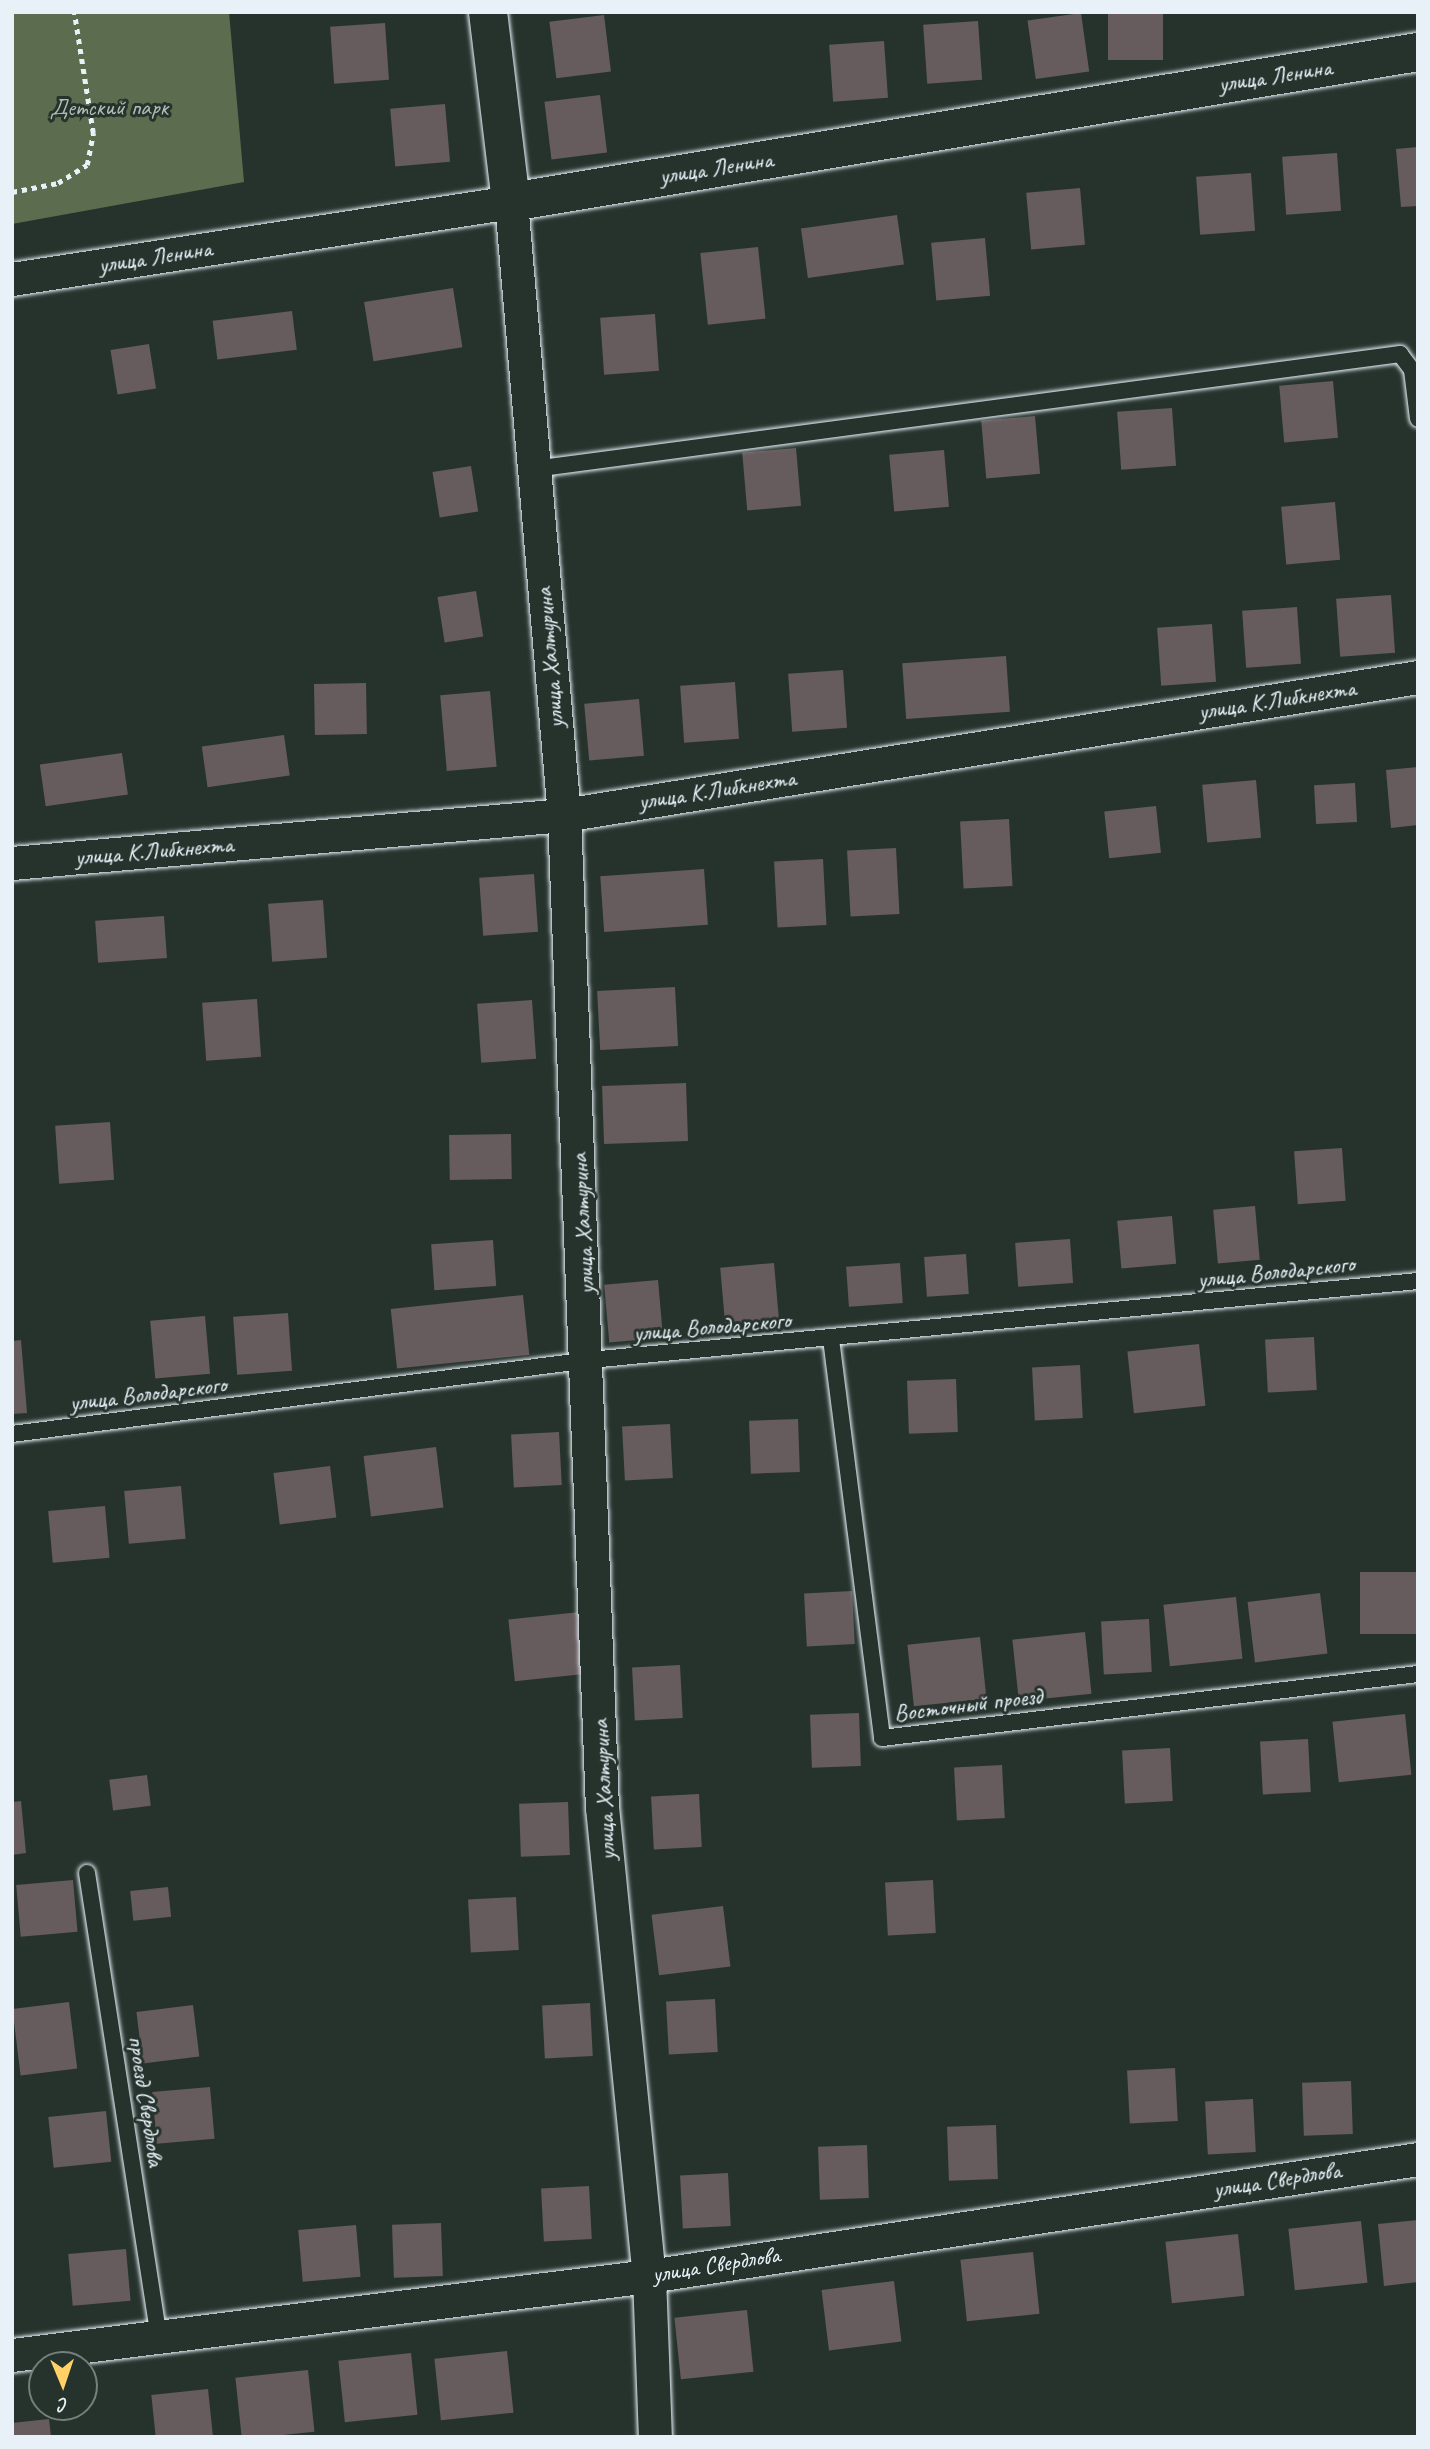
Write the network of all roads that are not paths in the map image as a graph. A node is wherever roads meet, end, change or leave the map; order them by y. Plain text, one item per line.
1 (488, 12) edge
2 (1418, 52) edge
3 (511, 202) junction
4 (12, 279) edge
5 (1418, 419) edge
6 (534, 469) junction
7 (1418, 677) edge
8 (564, 815) junction
9 (12, 863) edge
10 (1418, 1281) edge
11 (831, 1339) junction
12 (590, 1360) junction
13 (12, 1434) edge
14 (1418, 1674) edge
15 (87, 1873) dead end
16 (1418, 2159) edge
17 (649, 2276) junction
18 (159, 2336) junction
19 (12, 2355) edge
20 (654, 2437) edge

1 - 3 main road, улица Халтурина
2 - 3 main road, улица Ленина
3 - 4 street, улица Ленина
3 - 6 street, улица Халтурина
5 - 6 lane
6 - 8 street, улица Халтурина
7 - 8 street, улица К.Либкнехта
8 - 9 street, улица К.Либкнехта
8 - 12 street, улица Халтурина
10 - 11 lane, улица Володарского
11 - 12 lane, улица Володарского
11 - 14 lane, Восточный проезд
12 - 13 lane, улица Володарского
12 - 17 street, улица Халтурина
15 - 18 lane, проезд Свердлова
16 - 17 street, улица Свердлова
17 - 18 street, улица Свердлова
17 - 20 street, улица Халтурина
18 - 19 street, улица Свердлова

